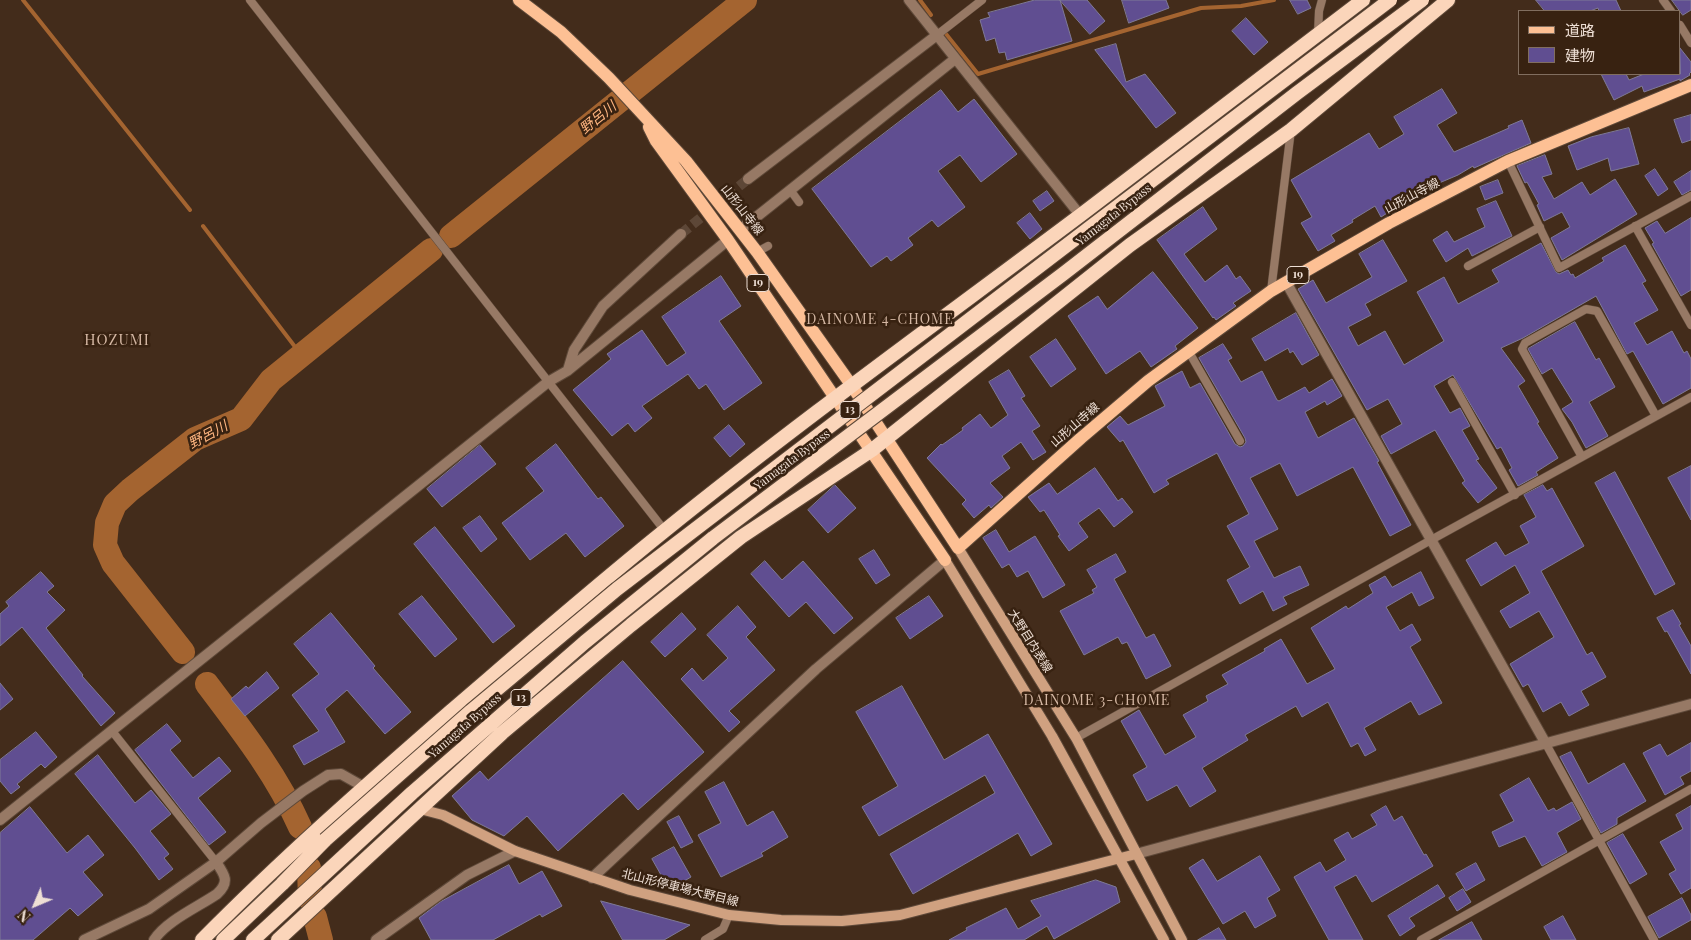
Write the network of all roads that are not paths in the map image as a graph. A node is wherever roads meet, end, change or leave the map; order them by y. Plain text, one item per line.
1 (250, 0) edge
2 (519, 0) edge
3 (910, 0) edge
4 (982, 0) edge
5 (1322, 0) edge
6 (1363, 0) edge
7 (1390, 0) edge
8 (1422, 0) edge
9 (1448, 0) edge
10 (1681, 28) edge
11 (937, 34) junction
12 (1318, 34) junction
13 (1691, 43) edge
14 (955, 59) junction
15 (1691, 85) edge
16 (643, 116) junction
17 (1291, 130) junction
18 (1508, 161) junction
19 (748, 179) tunnel mouth
20 (791, 191) junction
21 (1691, 196) edge
22 (799, 202) dead end
23 (1080, 216) junction
24 (1635, 226) junction
25 (1540, 227) junction
26 (740, 230) junction
27 (682, 234) tunnel mouth
28 (728, 240) junction
29 (1468, 266) dead end
30 (1286, 282) junction
31 (1271, 291) junction
32 (1691, 325) edge
33 (1189, 352) junction
34 (567, 371) junction
35 (548, 382) junction
36 (1452, 382) dead end
37 (852, 386) junction
38 (1691, 397) edge
39 (836, 398) junction
40 (1656, 416) junction
41 (887, 438) junction
42 (1240, 441) dead end
43 (872, 450) junction
44 (1582, 457) junction
45 (1515, 495) junction
46 (664, 531) junction
47 (1431, 540) junction
48 (958, 548) junction
49 (945, 560) junction
50 (1691, 704) edge
51 (112, 732) junction
52 (1076, 738) junction
53 (1546, 744) junction
54 (364, 787) junction
55 (1691, 789) edge
56 (420, 809) junction
57 (0, 820) edge
58 (1599, 842) junction
59 (516, 851) junction
60 (1136, 854) junction
61 (1120, 858) junction
62 (216, 862) junction
63 (592, 878) junction
64 (729, 915) junction
65 (84, 940) edge
66 (154, 940) edge
67 (202, 940) edge
68 (223, 940) edge
69 (253, 940) edge
70 (278, 940) edge
71 (376, 940) edge
72 (704, 940) edge
73 (1164, 940) edge
74 (1182, 940) edge
75 (1420, 940) edge
76 (1654, 940) edge

1 - 35 lane
2 - 16 main road, 山形山寺線 / 19
3 - 11 street
4 - 11 lane
5 - 12 lane
6 - 12 highway
7 - 68 highway, Yamagata Bypass / 13, bridge
8 - 69 highway, Yamagata Bypass / 13, bridge
9 - 17 highway
10 - 13 lane
11 - 14 street
11 - 19 street
12 - 23 highway
14 - 20 street
14 - 23 street
15 - 18 main road, 山形山寺線 / 19
16 - 26 main road, 山形山寺線 / 19
16 - 28 main road, 山形山寺線 / 19
17 - 31 lane
17 - 41 highway
18 - 25 lane
18 - 30 main road, 山形山寺線 / 19
20 - 22 lane
20 - 26 street
21 - 24 lane
23 - 37 highway
24 - 25 lane
24 - 32 lane
25 - 29 lane
26 - 37 main road, 山形山寺線 / 19
27 - 34 street
28 - 34 street
28 - 39 main road, 山形山寺線 / 19
30 - 31 main road, 山形山寺線 / 19
30 - 47 street
31 - 33 main road, 山形山寺線 / 19
33 - 42 lane
33 - 48 main road, 山形山寺線 / 19
34 - 35 street
35 - 46 lane
35 - 51 street
36 - 45 lane
37 - 39 highway
37 - 41 main road, 山形山寺線 / 19
38 - 40 lane
39 - 43 main road, 山形山寺線 / 19
39 - 46 highway
40 - 44 lane
40 - 44 lane
41 - 43 highway
41 - 48 main road, 山形山寺線 / 19
43 - 49 main road, 山形山寺線 / 19
43 - 56 highway
44 - 45 lane
45 - 47 lane
46 - 54 highway
47 - 52 lane
47 - 53 street
48 - 52 main road, 大野目内表線
49 - 61 main road
49 - 63 street
50 - 53 street
51 - 57 street
51 - 62 lane
52 - 60 main road, 大野目内表線
53 - 58 lane
53 - 60 street
54 - 62 street
54 - 67 highway
55 - 58 lane
56 - 59 main road, 北山形停車場大野目線
56 - 70 highway
58 - 75 lane
58 - 76 lane
59 - 63 main road, 北山形停車場大野目線
59 - 71 street
60 - 61 main road, 北山形停車場大野目線
60 - 74 main road
61 - 64 main road, 北山形停車場大野目線
61 - 73 main road
62 - 65 street
62 - 66 street
63 - 64 main road, 北山形停車場大野目線
64 - 72 lane

